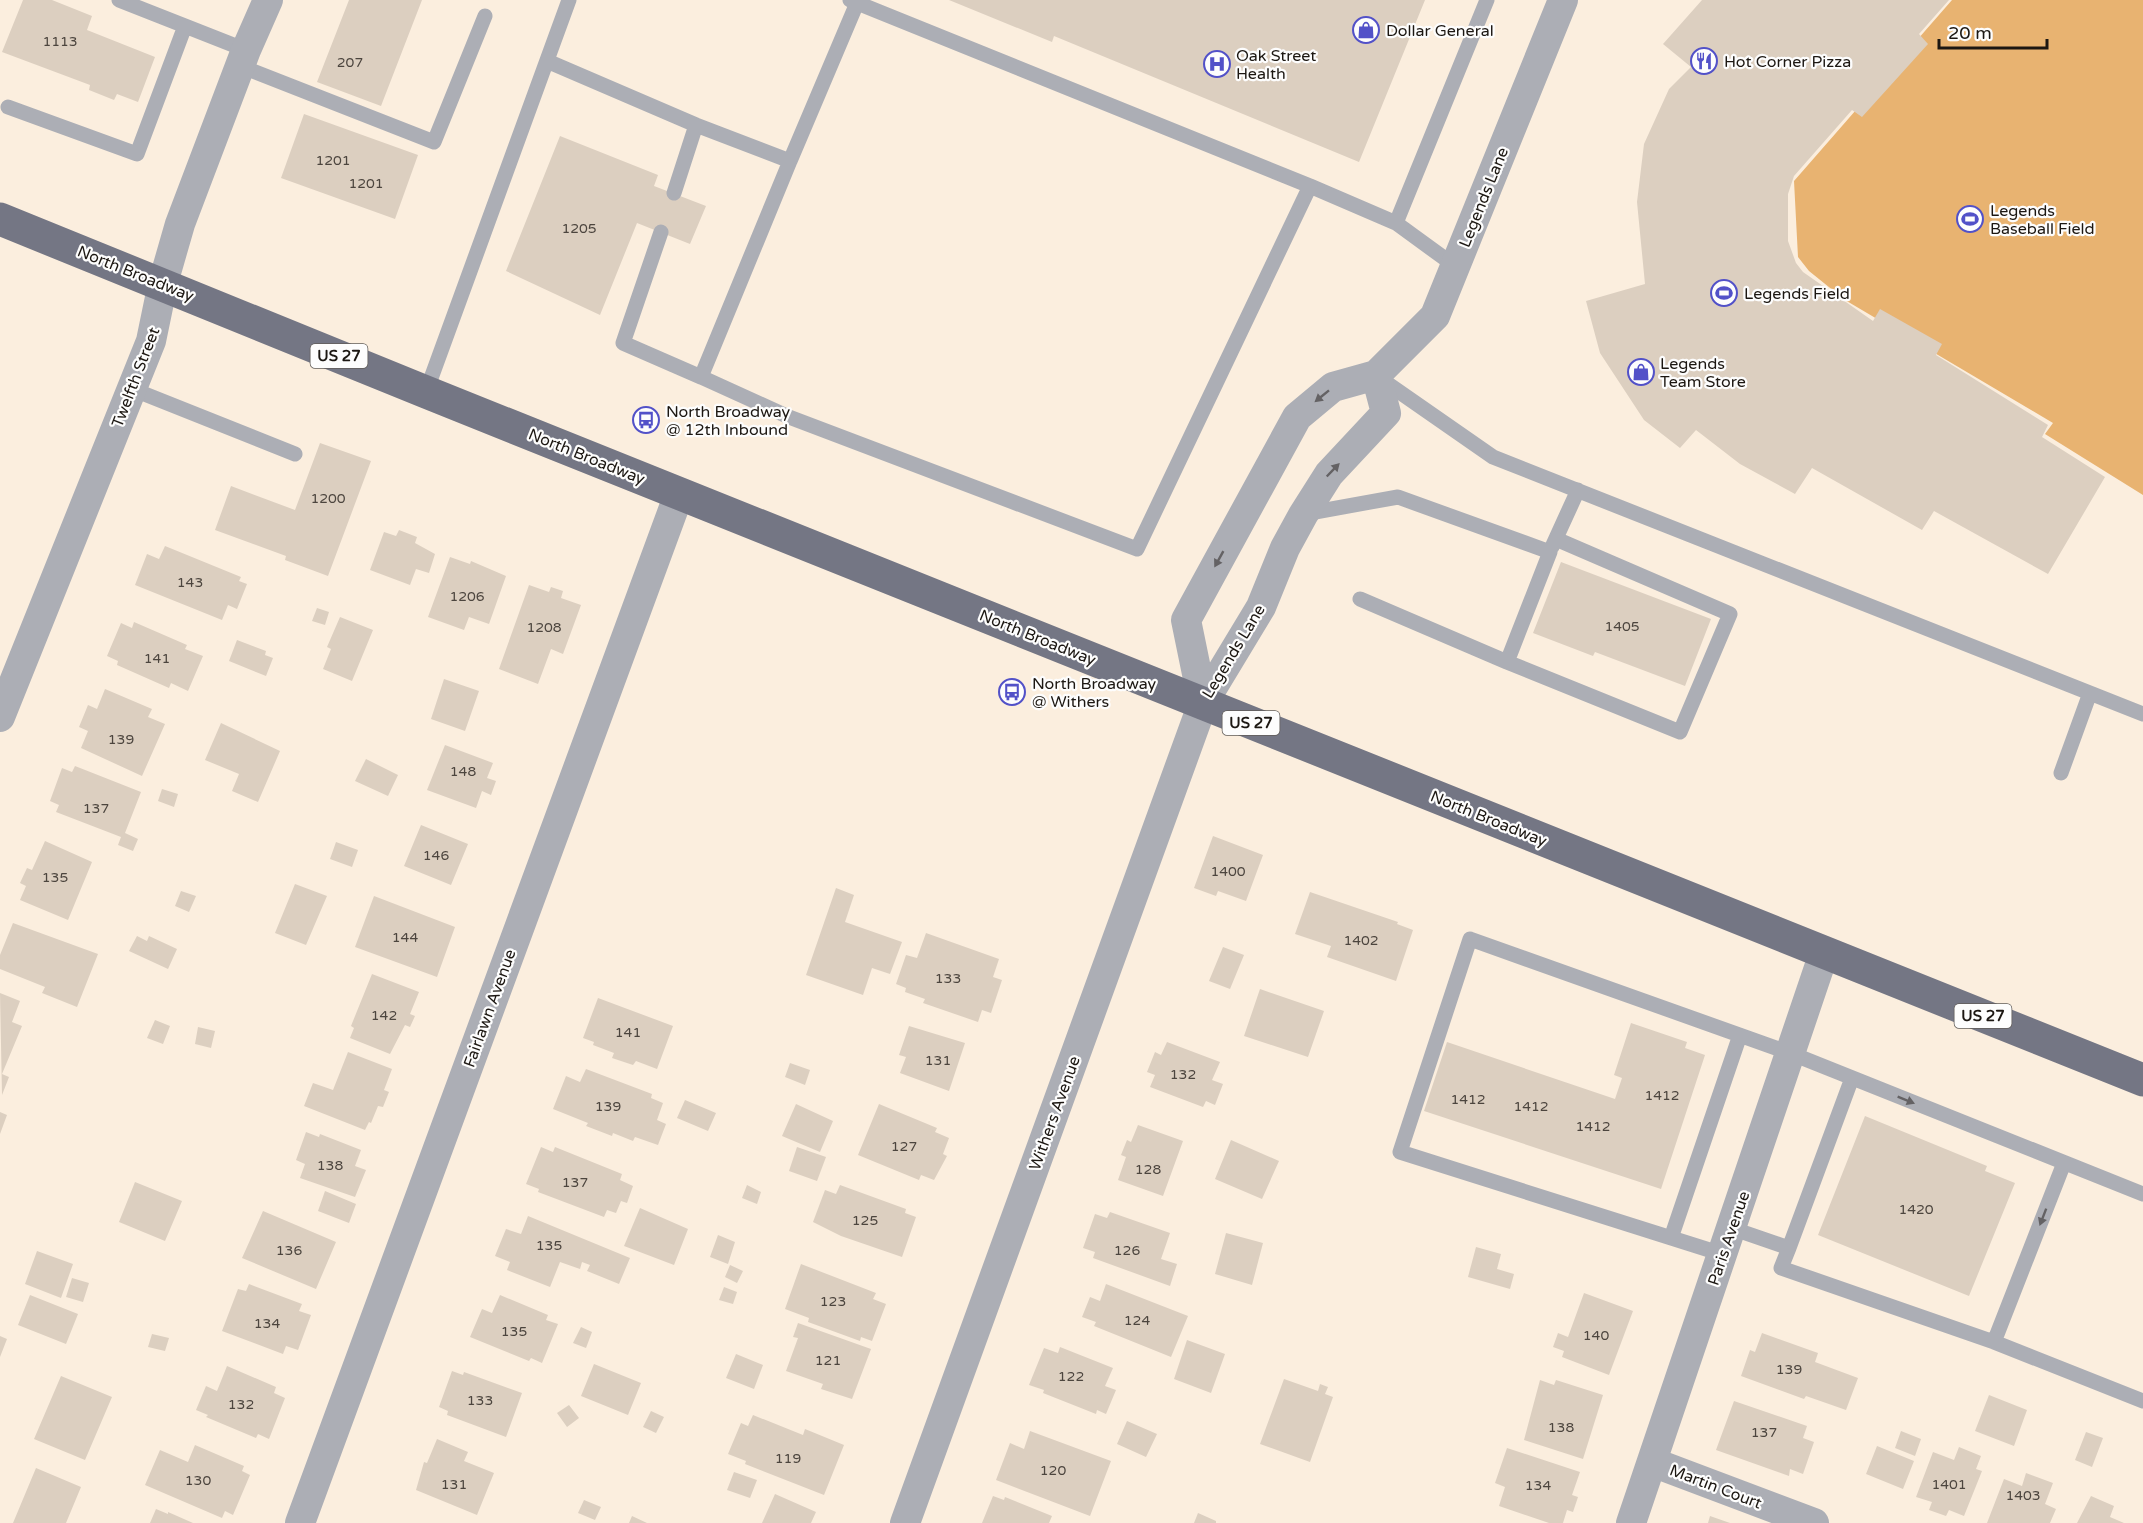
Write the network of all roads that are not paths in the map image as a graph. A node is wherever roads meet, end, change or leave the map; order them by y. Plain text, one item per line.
1 (119, 0) edge
2 (268, 0) edge
3 (569, 0) edge
4 (1487, 0) edge
5 (1563, 0) edge
6 (854, 1) edge
7 (486, 16) dead end
8 (186, 26) junction
9 (243, 58) junction
10 (547, 61) junction
11 (8, 107) dead end
12 (696, 125) junction
13 (790, 161) junction
14 (1310, 186) junction
15 (674, 193) dead end
16 (0, 219) edge
17 (1396, 224) junction
18 (661, 232) dead end
19 (1455, 267) junction
20 (163, 283) junction
21 (1376, 375) junction
22 (701, 377) junction
23 (132, 389) junction
24 (426, 392) junction
25 (295, 454) dead end
26 (1578, 490) junction
27 (679, 494) junction
28 (1302, 515) junction
29 (1552, 546) junction
30 (1360, 599) dead end
31 (1507, 662) junction
32 (2090, 693) junction
33 (1203, 704) junction
34 (2143, 714) edge
35 (0, 717) edge
36 (2061, 772) dead end
37 (1824, 952) junction
38 (1740, 1035) junction
39 (1790, 1053) junction
40 (1852, 1078) junction
41 (2143, 1080) edge
42 (2064, 1163) junction
43 (2143, 1194) edge
44 (1671, 1238) junction
45 (1726, 1241) junction
46 (1789, 1248) junction
47 (1994, 1342) junction
48 (2143, 1401) edge
49 (1652, 1462) junction
50 (300, 1523) edge
51 (905, 1523) edge
52 (1632, 1523) edge
53 (1814, 1523) edge

1 - 8 lane
2 - 9 street, Twelfth Street
3 - 10 lane
4 - 17 lane
5 - 19 street, Legends Lane
6 - 13 lane
6 - 14 lane
7 - 9 lane
8 - 9 lane
8 - 11 lane
9 - 20 street, Twelfth Street
10 - 12 lane
10 - 24 lane
12 - 13 lane
12 - 15 lane
13 - 22 lane
14 - 17 lane
14 - 22 lane
16 - 20 main road, North Broadway / US 27
17 - 19 lane
18 - 22 lane
19 - 21 street, Legends Lane
20 - 23 street, Twelfth Street
20 - 24 main road, North Broadway / US 27
21 - 26 lane
28 -> 21 street, Legends Lane
21 -> 33 street, Legends Lane
23 - 25 lane
23 - 35 street, Twelfth Street
24 - 27 main road, North Broadway / US 27
26 - 29 lane
26 - 32 lane
27 - 33 main road, North Broadway / US 27
27 - 50 street, Fairlawn Avenue
28 - 29 lane
28 - 33 street, Legends Lane
29 - 31 lane
29 - 31 lane
30 - 31 lane
32 - 34 lane
32 - 36 lane
33 - 37 main road, North Broadway / US 27
33 - 51 street, Withers Avenue
37 - 39 street, Paris Avenue
37 - 41 main road, North Broadway / US 27
38 - 39 lane
38 - 44 lane
38 - 44 lane
39 - 40 lane
39 - 45 street, Paris Avenue
40 -> 42 lane
40 - 46 lane
42 - 43 lane
42 -> 47 lane
44 - 45 lane
45 - 46 lane
45 - 49 street, Paris Avenue
46 - 47 lane
47 - 48 lane
49 - 52 street, Paris Avenue
49 - 53 street, Martin Court

